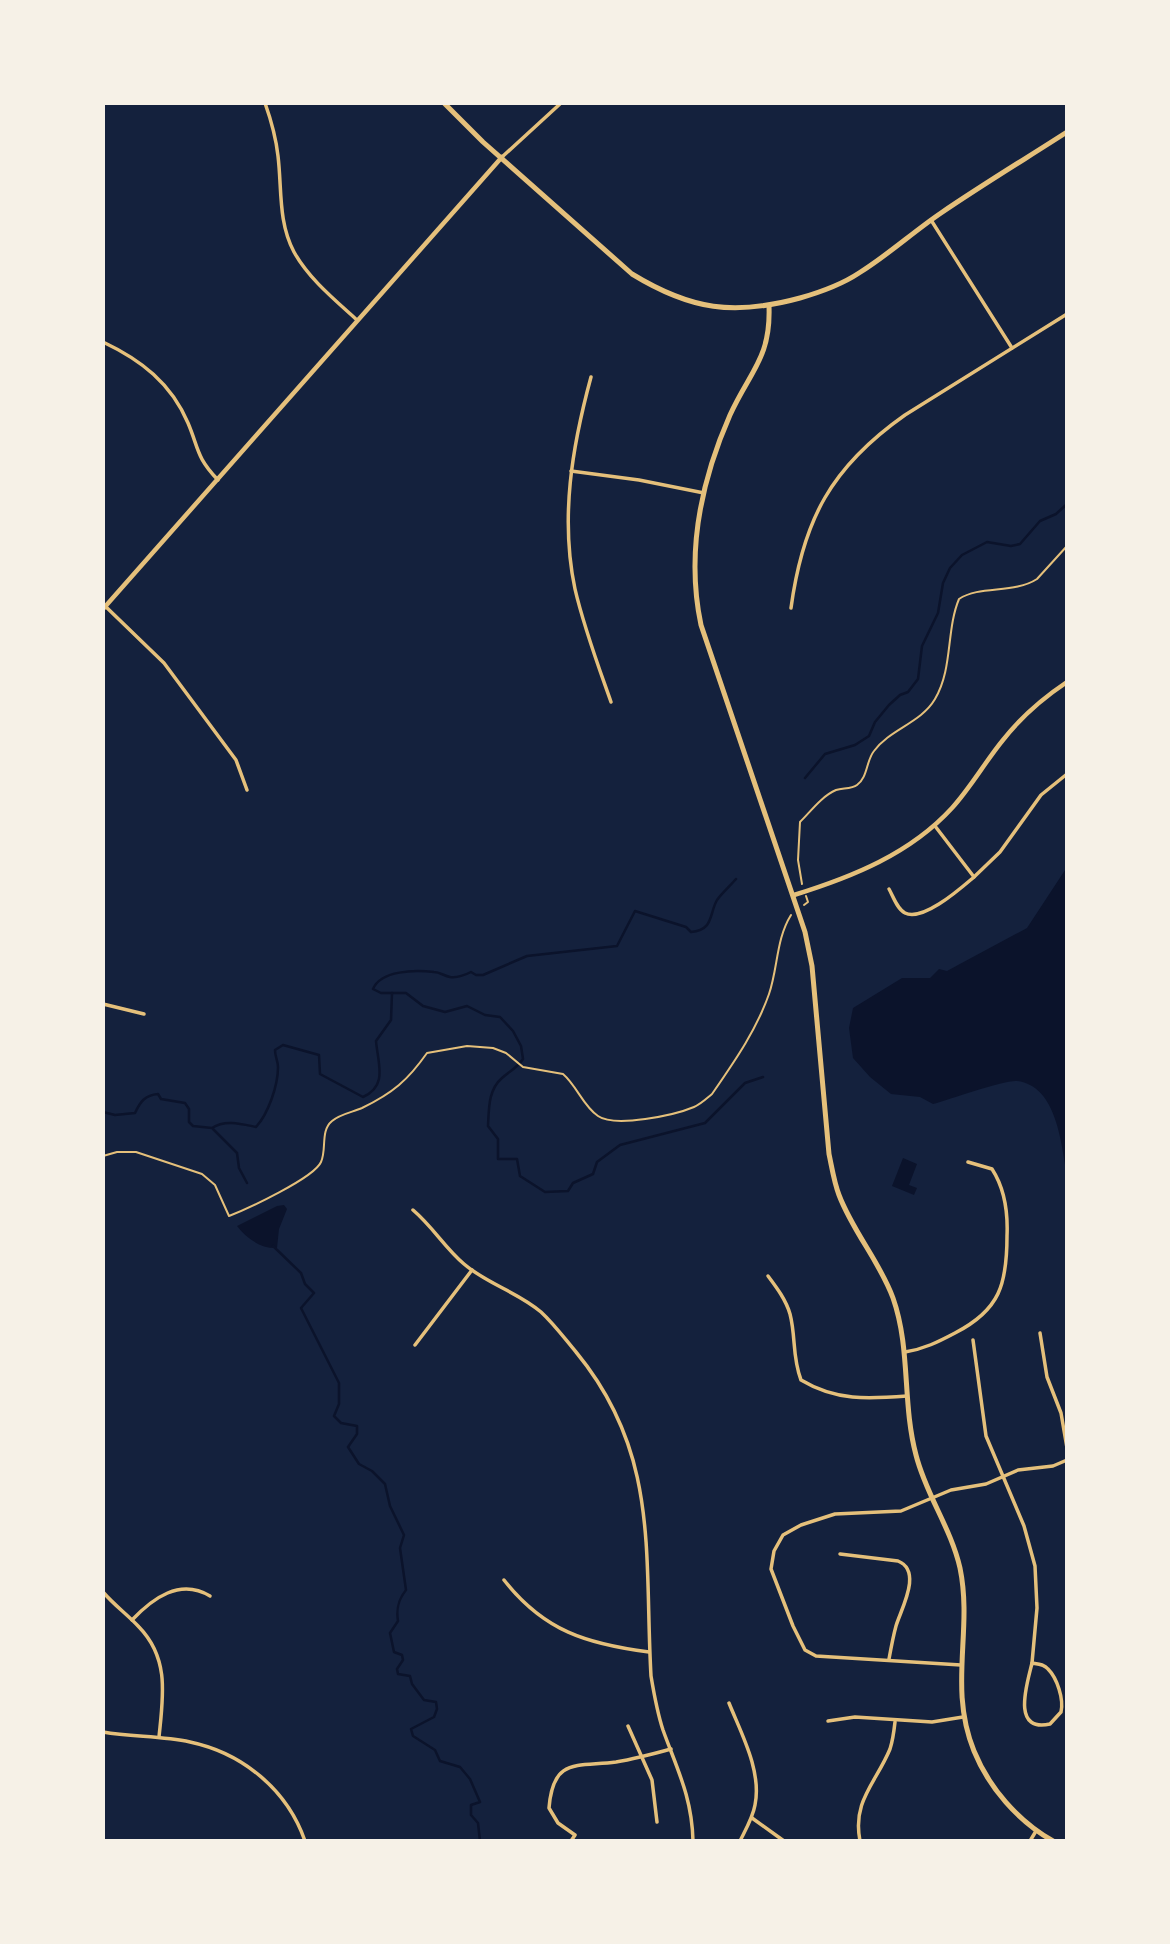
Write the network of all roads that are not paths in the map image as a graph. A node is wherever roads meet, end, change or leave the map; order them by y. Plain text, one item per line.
1 (265, 103) edge
2 (444, 103) edge
3 (561, 103) edge
4 (1067, 132) edge
5 (502, 158) junction
6 (931, 220) junction
7 (769, 306) junction
8 (1067, 314) edge
9 (357, 320) junction
10 (103, 342) edge
11 (1012, 348) junction
12 (591, 377) dead end
13 (571, 471) junction
14 (218, 480) junction
15 (704, 493) junction
16 (104, 606) edge
17 (791, 608) dead end
18 (1067, 682) edge
19 (611, 702) dead end
20 (1067, 774) edge
21 (247, 790) dead end
22 (935, 826) junction
23 (974, 877) junction
24 (889, 889) dead end
25 (794, 895) junction
26 (103, 1004) edge
27 (144, 1014) dead end
28 (968, 1162) dead end
29 (413, 1210) dead end
30 (472, 1270) junction
31 (768, 1276) dead end
32 (1040, 1333) dead end
33 (973, 1340) dead end
34 (415, 1345) dead end
35 (905, 1352) junction
36 (907, 1396) junction
37 (1067, 1448) edge
38 (1067, 1460) edge
39 (1002, 1477) junction
40 (931, 1498) junction
41 (841, 1554) dead end
42 (504, 1580) dead end
43 (103, 1592) edge
44 (209, 1597) dead end
45 (132, 1620) junction
46 (649, 1652) junction
47 (889, 1659) junction
48 (1032, 1662) junction
49 (961, 1665) junction
50 (729, 1703) dead end
51 (963, 1717) junction
52 (828, 1721) dead end
53 (895, 1721) junction
54 (628, 1726) dead end
55 (103, 1732) edge
56 (159, 1737) junction
57 (671, 1749) junction
58 (642, 1756) junction
59 (752, 1818) junction
60 (657, 1822) dead end
61 (1037, 1832) junction
62 (304, 1841) edge
63 (571, 1841) edge
64 (693, 1841) edge
65 (740, 1841) edge
66 (784, 1841) edge
67 (860, 1841) edge
68 (1030, 1841) edge
69 (1052, 1841) edge

1 - 9 street
2 - 5 main road
3 - 5 street
4 - 6 main road
5 - 7 main road
5 - 9 street
6 - 7 main road
6 - 11 street
7 - 15 main road
8 - 11 street
9 - 14 street
10 - 14 street
11 - 17 street
12 - 13 street
13 - 15 street
13 - 19 street
14 - 16 street
15 - 25 main road
16 - 21 street
18 - 22 street
20 - 23 street
22 - 23 street
22 - 25 street
23 - 24 street
25 - 35 main road
26 - 27 street
28 - 35 street
29 - 30 street
30 - 34 street
30 - 46 street
31 - 36 street
32 - 37 street
33 - 39 street
35 - 36 main road
36 - 40 main road
38 - 39 street
39 - 40 street
39 - 48 street
40 - 47 street
40 - 49 main road
41 - 47 street
42 - 46 street
43 - 45 street
44 - 45 street
45 - 56 street
46 - 57 street
47 - 49 street
48 - 48 street
49 - 51 main road
50 - 59 street
51 - 53 street
51 - 61 main road
52 - 53 street
53 - 67 street
54 - 58 street
55 - 56 street
56 - 62 street
57 - 58 street
57 - 64 street
58 - 60 street
58 - 63 street
59 - 65 street
59 - 66 street
61 - 68 street
61 - 69 main road

